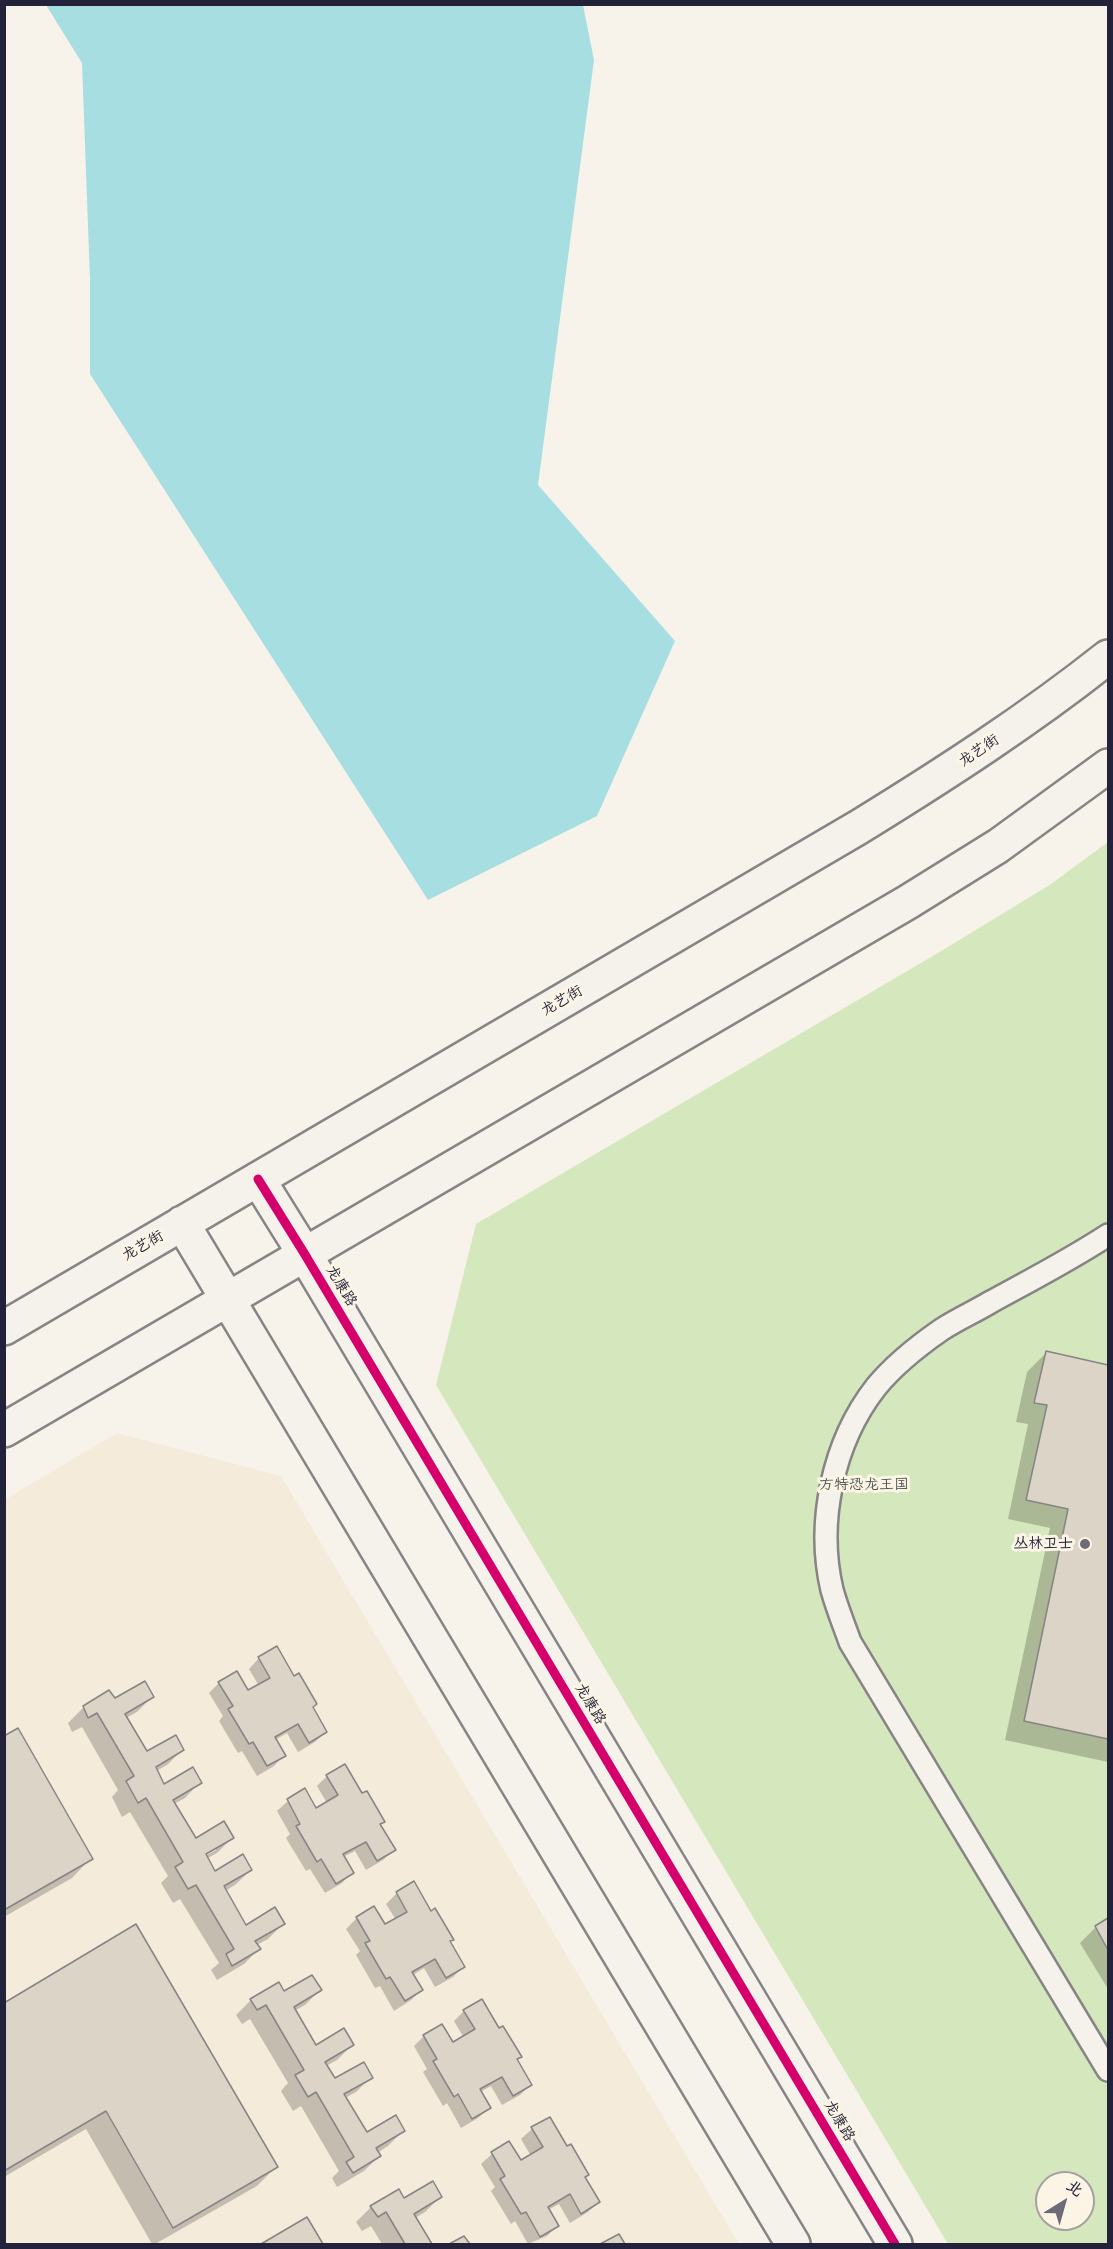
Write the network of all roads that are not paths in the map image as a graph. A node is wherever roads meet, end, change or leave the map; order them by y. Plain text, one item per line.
1 (1108, 657) edge
2 (1108, 766) edge
3 (258, 1179) junction
4 (182, 1223) junction
5 (1108, 1235) edge
6 (304, 1253) junction
7 (228, 1299) junction
8 (4, 1328) edge
9 (4, 1430) edge
10 (1108, 2070) edge
11 (792, 2244) edge
12 (895, 2244) edge

1 - 3 main road, 龙艺街
2 - 6 main road
3 - 4 main road, 龙艺街
3 - 6 main road, 龙康路
4 - 7 main road
4 - 8 main road, 龙艺街
5 - 10 lane
6 - 7 main road
6 - 12 main road, 龙康路
7 - 9 main road
7 - 11 main road

